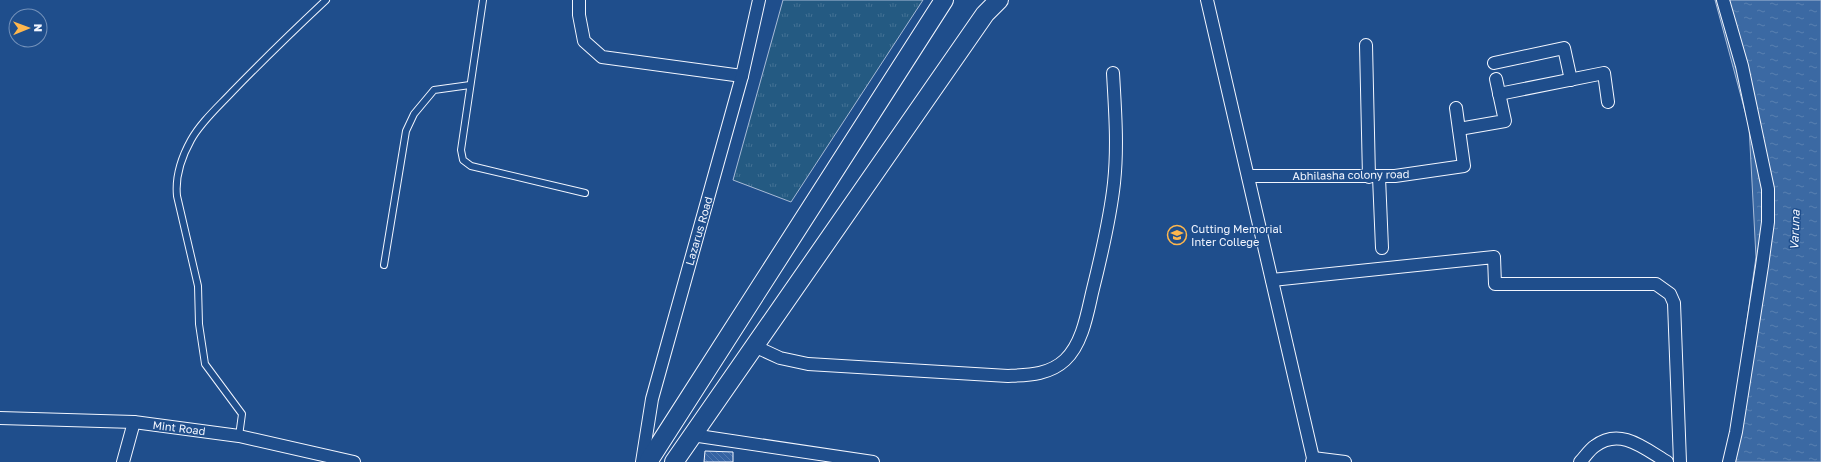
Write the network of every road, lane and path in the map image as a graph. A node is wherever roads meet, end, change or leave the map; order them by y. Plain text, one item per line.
1 (326, 0) edge
2 (484, 0) edge
3 (578, 0) edge
4 (759, 0) edge
5 (944, 0) edge
6 (999, 0) edge
7 (1207, 0) edge
8 (1723, 0) edge
9 (1366, 45) dead end
10 (1494, 63) dead end
11 (1113, 73) dead end
12 (742, 76) junction
13 (1496, 79) dead end
14 (1571, 80) junction
15 (470, 84) junction
16 (1499, 94) junction
17 (1608, 102) dead end
18 (1456, 108) dead end
19 (1459, 129) junction
20 (1248, 176) junction
21 (1374, 176) junction
22 (585, 192) dead end
23 (1382, 248) dead end
24 (384, 265) dead end
25 (1272, 280) junction
26 (754, 346) junction
27 (0, 418) edge
28 (134, 422) junction
29 (692, 435) junction
30 (238, 436) junction
31 (1312, 460) edge
32 (123, 462) edge
33 (354, 462) edge
34 (642, 462) edge
35 (648, 462) edge
36 (674, 462) edge
37 (873, 462) edge
38 (1345, 462) edge
39 (1580, 462) edge
40 (1667, 462) edge
41 (1680, 462) edge
42 (1729, 462) edge

1 - 30 lane
2 - 15 lane
3 - 12 street
4 - 12 street, Lazarus Road
5 - 35 main road
6 - 26 main road
7 - 20 street
8 - 42 street
9 - 21 street
10 - 14 street
11 - 26 street
12 - 34 street, Lazarus Road
13 - 16 street
14 - 16 street
14 - 17 street
15 - 22 lane
15 - 24 lane
16 - 19 street
18 - 19 street, Abhilasha colony road
19 - 21 street, Abhilasha colony road
20 - 21 street, Abhilasha colony road
20 - 25 street
21 - 23 street
25 - 31 street
25 - 41 street
26 - 29 main road
27 - 28 street, Mint Road
28 - 30 street, Mint Road
28 - 32 street
29 - 36 main road
29 - 37 street
30 - 33 street, Mint Road
31 - 38 street
39 - 40 street

